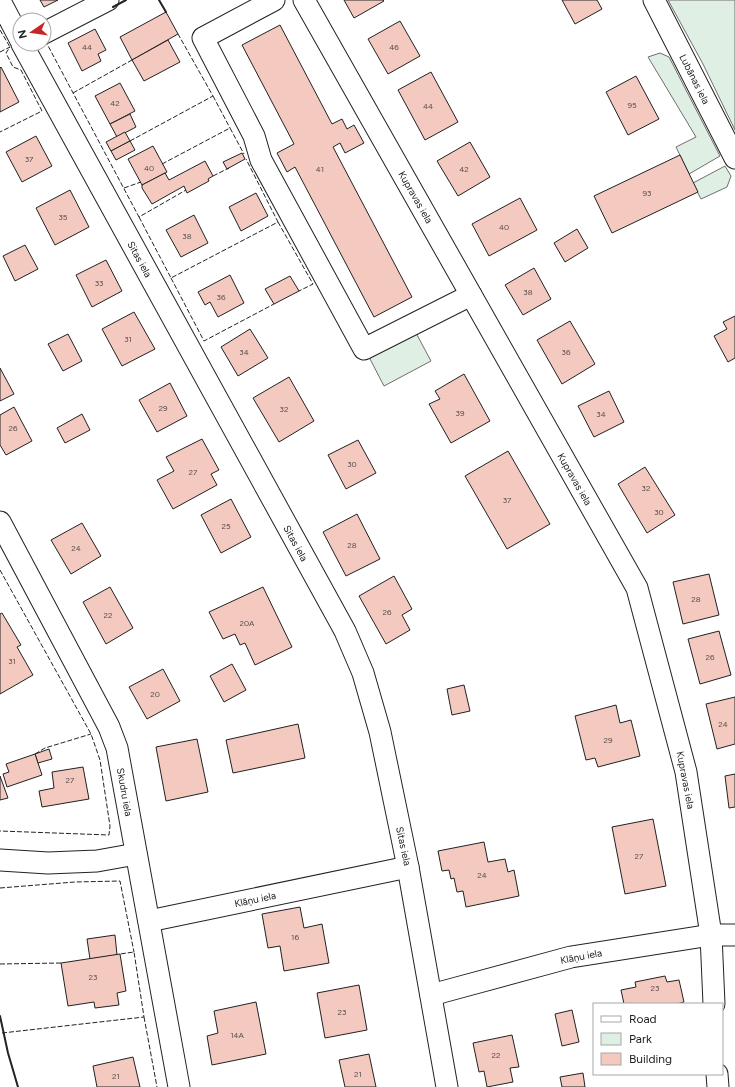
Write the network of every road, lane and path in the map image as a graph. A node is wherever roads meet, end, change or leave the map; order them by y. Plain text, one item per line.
1 (108, 0) edge
2 (274, 0) edge
3 (304, 0) edge
4 (654, 0) edge
5 (0, 1) edge
6 (12, 24) edge
7 (52, 29) edge
8 (27, 52) edge
9 (735, 158) edge
10 (471, 295) junction
11 (0, 522) edge
12 (136, 854) junction
13 (0, 860) edge
14 (408, 867) junction
15 (149, 921) junction
16 (711, 935) junction
17 (735, 935) edge
18 (431, 995) junction
19 (714, 1003) edge
20 (717, 1075) edge
21 (179, 1087) edge
22 (447, 1087) edge
23 (718, 1087) edge

1 - 7 street
2 - 10 street
3 - 10 street, Kupravas iela
4 - 9 street, Lubānas iela
5 - 6 street
8 - 14 street, Sitas iela
10 - 16 street, Kupravas iela
11 - 12 street, Skudru iela
12 - 13 street
12 - 15 street, Skudru iela
14 - 15 street, Klāņu iela
14 - 18 street, Sitas iela
15 - 21 street, Skudru iela
16 - 17 street, Klāņu iela
16 - 18 street, Klāņu iela
16 - 19 street, Kupravas iela
18 - 22 street, Sitas iela
20 - 23 street

